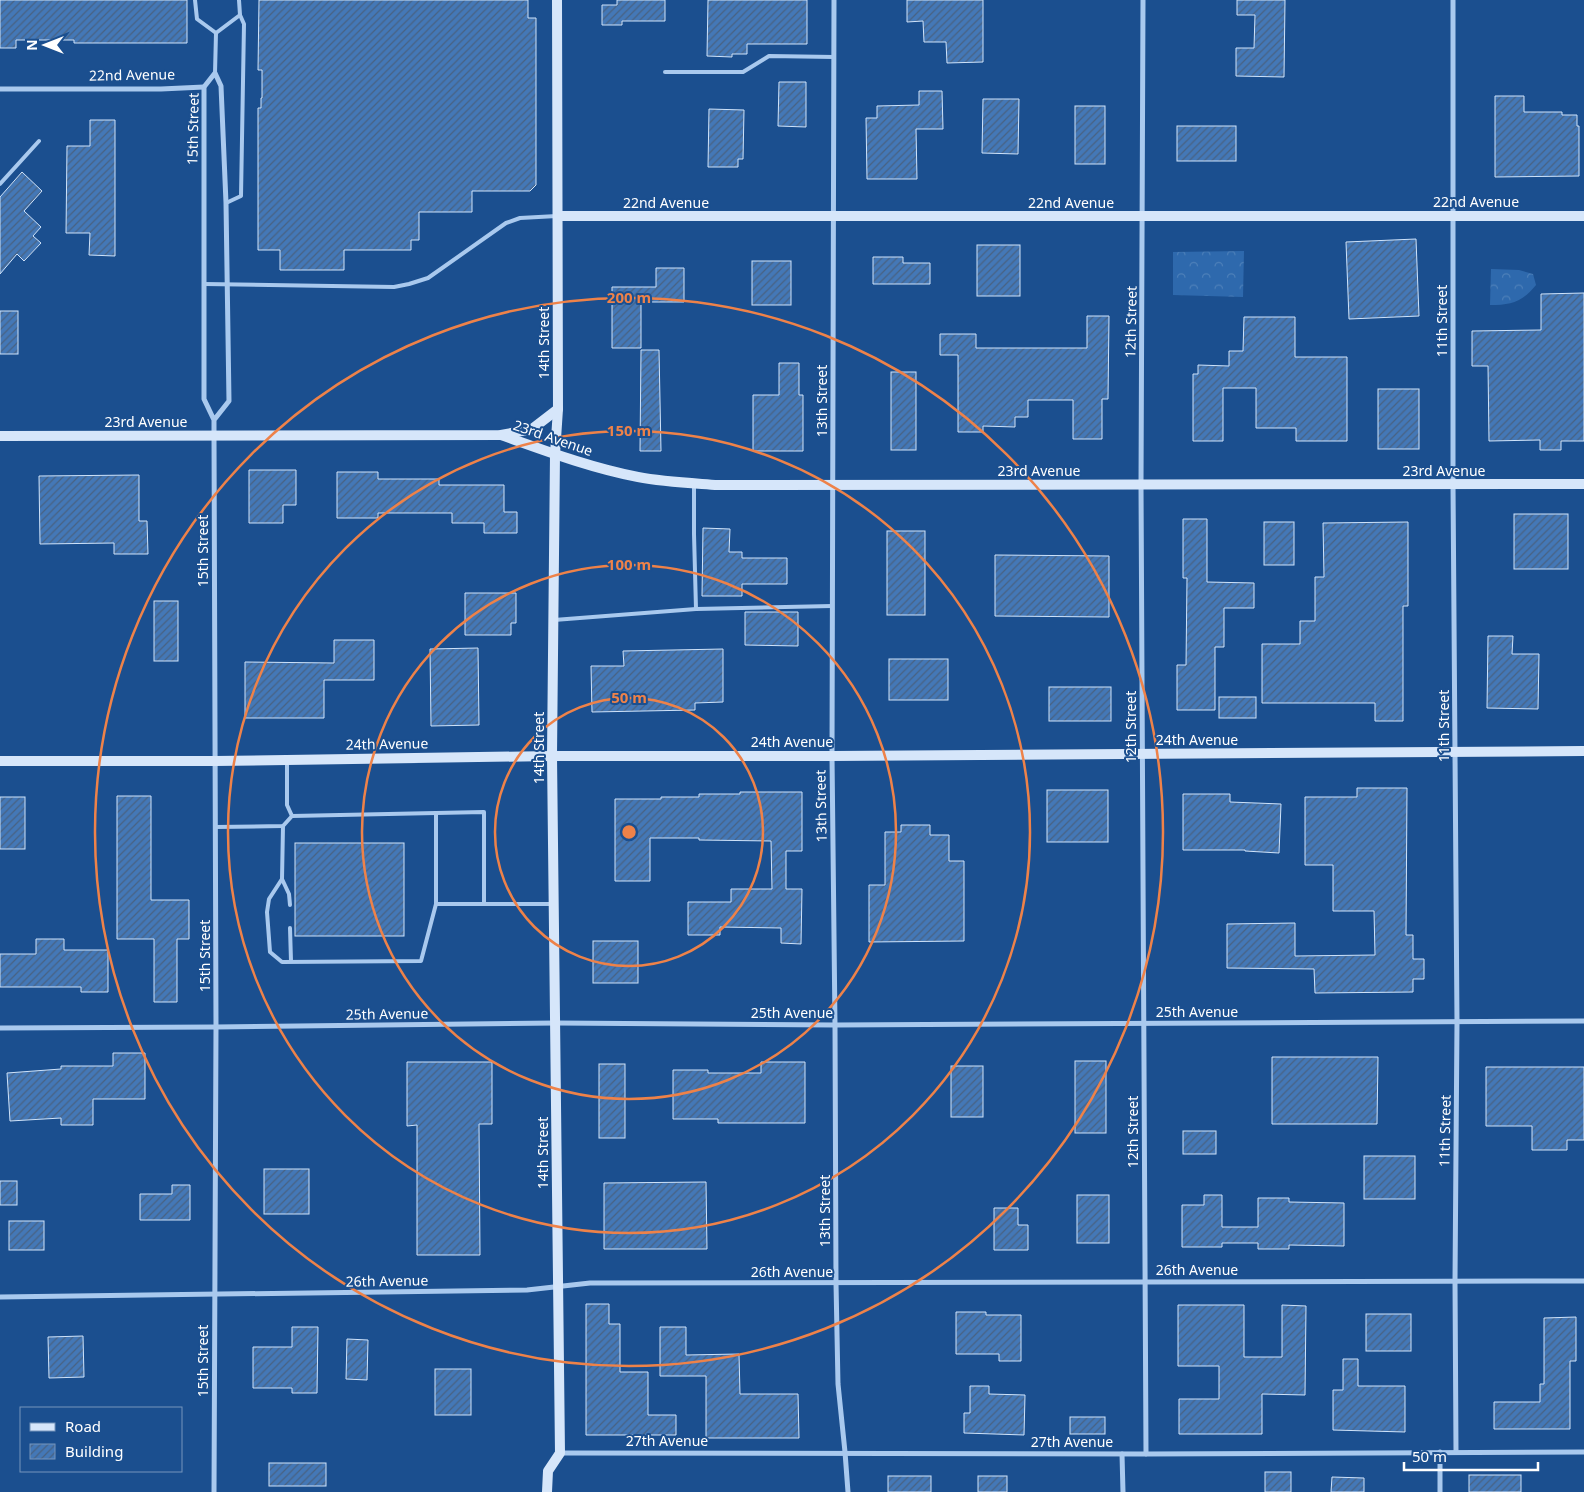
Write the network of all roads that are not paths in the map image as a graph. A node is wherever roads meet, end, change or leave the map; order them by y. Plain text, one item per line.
1 (195, 0) edge
2 (239, 0) edge
3 (558, 0) edge
4 (834, 0) edge
5 (1143, 0) edge
6 (1453, 0) edge
7 (240, 15) junction
8 (216, 33) junction
9 (834, 57) junction
10 (665, 72) dead end
11 (215, 73) junction
12 (204, 86) junction
13 (0, 89) edge
14 (39, 141) dead end
15 (0, 184) edge
16 (226, 203) junction
17 (558, 216) junction
18 (1453, 216) junction
19 (1584, 216) edge
20 (834, 217) junction
21 (1143, 217) junction
22 (204, 284) junction
23 (227, 284) junction
24 (558, 409) junction
25 (214, 420) junction
26 (501, 435) junction
27 (0, 436) edge
28 (214, 436) junction
29 (555, 454) junction
30 (694, 483) junction
31 (1453, 484) junction
32 (1584, 484) edge
33 (833, 485) junction
34 (1141, 485) junction
35 (832, 606) junction
36 (696, 609) junction
37 (554, 620) junction
38 (1584, 751) edge
39 (1456, 752) junction
40 (1142, 754) junction
41 (552, 756) junction
42 (832, 756) junction
43 (287, 760) junction
44 (0, 761) edge
45 (215, 761) junction
46 (436, 813) junction
47 (292, 816) junction
48 (283, 826) junction
49 (215, 827) junction
50 (282, 879) junction
51 (290, 904) dead end
52 (436, 904) junction
53 (484, 904) junction
54 (554, 904) junction
55 (290, 928) dead end
56 (291, 961) junction
57 (1584, 1021) edge
58 (1457, 1022) junction
59 (556, 1023) junction
60 (1143, 1023) junction
61 (835, 1025) junction
62 (0, 1028) edge
63 (216, 1028) junction
64 (1455, 1281) junction
65 (1584, 1281) edge
66 (1145, 1282) junction
67 (836, 1283) junction
68 (558, 1287) junction
69 (214, 1295) junction
70 (0, 1297) edge
71 (846, 1452) junction
72 (1440, 1452) junction
73 (1456, 1452) junction
74 (1584, 1452) edge
75 (560, 1453) junction
76 (1122, 1454) junction
77 (1146, 1454) junction
78 (214, 1492) edge
79 (547, 1492) edge
80 (848, 1492) edge
81 (1123, 1492) edge
82 (1440, 1492) edge

1 - 8 lane
2 - 7 lane
3 - 17 main road, 14th Street
4 - 9 street, 13th Street
5 - 21 street, 12th Street
6 - 18 street, 11th Street
7 - 8 lane
7 - 16 lane
8 - 11 lane
9 - 10 lane
9 - 20 street, 13th Street
11 - 12 street, 15th Street
11 - 16 street, 15th Street
12 - 13 street, 22nd Avenue
12 - 22 street, 15th Street
14 - 15 lane
16 - 23 street, 15th Street
17 - 20 main road, 22nd Avenue
17 - 23 lane
17 - 24 main road, 14th Street
18 - 19 main road, 22nd Avenue
18 - 21 main road, 22nd Avenue
18 - 31 street, 11th Street
20 - 21 main road, 22nd Avenue
20 - 33 street, 13th Street
21 - 34 street, 12th Street
22 - 23 lane
22 - 25 street, 15th Street
23 - 25 street, 15th Street
24 - 26 main road, 23rd Avenue
24 - 29 main road, 14th Street
25 - 28 street, 15th Street
26 - 28 main road, 23rd Avenue
26 - 29 main road, 23rd Avenue
27 - 28 main road, 23rd Avenue
28 - 45 street, 15th Street
29 - 30 main road, 23rd Avenue
29 - 37 main road, 14th Street
30 - 33 main road, 23rd Avenue
30 - 36 lane
31 - 32 main road, 23rd Avenue
31 - 34 main road, 23rd Avenue
31 - 39 street, 11th Street
33 - 34 main road, 23rd Avenue
33 - 35 street, 13th Street
34 - 40 street, 12th Street
35 - 36 lane
35 - 42 street, 13th Street
36 - 37 lane
37 - 41 main road, 14th Street
38 - 39 main road, 24th Avenue
39 - 40 main road, 24th Avenue
39 - 58 street, 11th Street
40 - 42 main road, 24th Avenue
40 - 60 street, 12th Street
41 - 42 main road, 24th Avenue
41 - 43 main road, 24th Avenue
41 - 54 main road, 14th Street
42 - 61 street, 13th Street
43 - 45 main road, 24th Avenue
43 - 47 lane
44 - 45 main road, 24th Avenue
45 - 49 street, 15th Street
46 - 47 lane
46 - 52 lane
46 - 53 lane
47 - 48 lane
48 - 49 lane
48 - 50 lane
49 - 63 street, 15th Street
50 - 51 lane
50 - 56 lane
52 - 53 lane
52 - 56 lane
53 - 54 lane
54 - 59 main road, 14th Street
55 - 56 lane
57 - 58 street, 25th Avenue
58 - 60 street, 25th Avenue
58 - 64 street, 11th Street
59 - 61 street, 25th Avenue
59 - 63 street, 25th Avenue
59 - 68 main road, 14th Street
60 - 61 street, 25th Avenue
60 - 66 street, 12th Street
61 - 67 street, 13th Street
62 - 63 street, 25th Avenue
63 - 69 street, 15th Street
64 - 65 street, 26th Avenue
64 - 66 street, 26th Avenue
64 - 73 street, 11th Street
66 - 67 street, 26th Avenue
66 - 77 street, 12th Street
67 - 68 street, 26th Avenue
67 - 71 street, 13th Street
68 - 69 street, 26th Avenue
68 - 75 main road, 14th Street
69 - 70 street, 26th Avenue
69 - 78 street, 15th Street
71 - 75 street, 27th Avenue
71 - 76 street, 27th Avenue
71 - 80 street, 13th Street
72 - 73 street, 27th Avenue
72 - 77 street, 27th Avenue
72 - 82 street
73 - 74 street, 27th Avenue
75 - 79 main road
76 - 77 street, 27th Avenue
76 - 81 street

